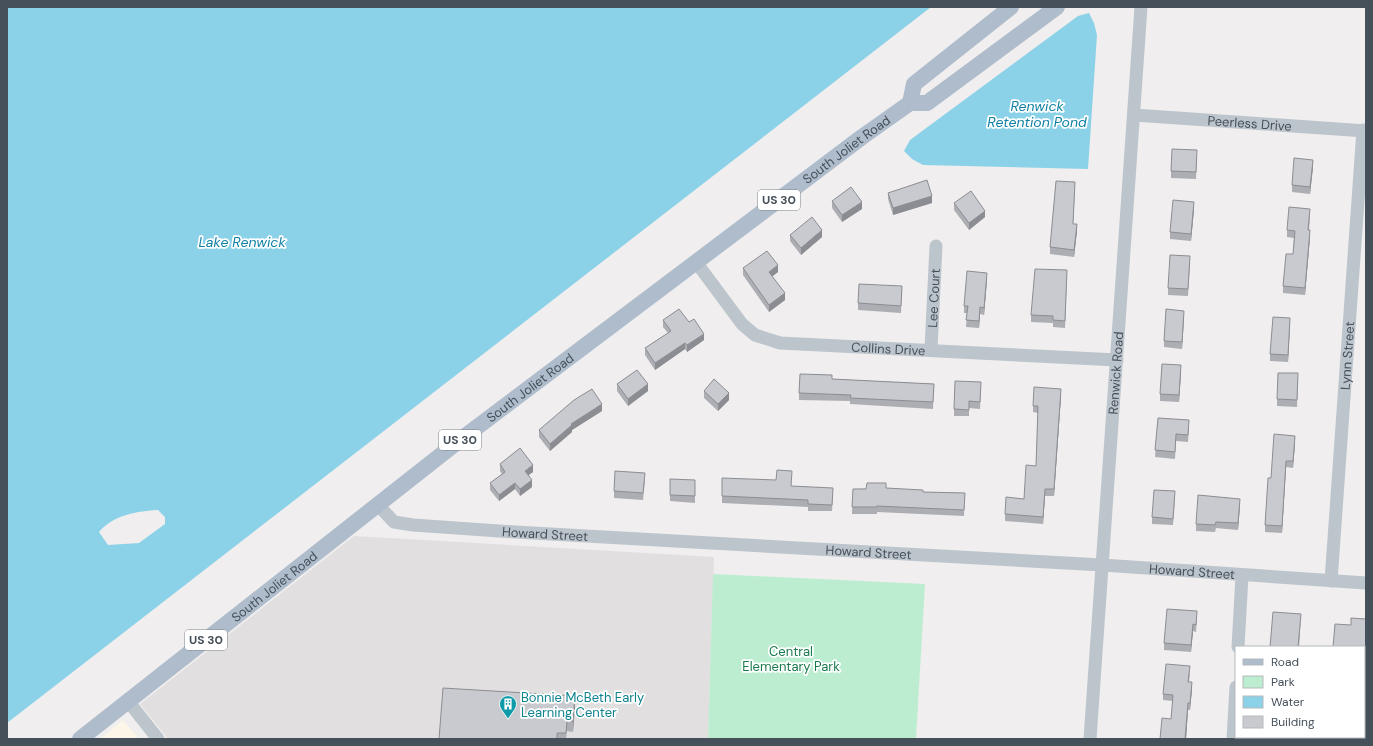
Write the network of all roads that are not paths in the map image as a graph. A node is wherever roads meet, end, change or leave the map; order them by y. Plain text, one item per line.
1 (1011, 7) edge
2 (1057, 7) edge
3 (1141, 7) edge
4 (910, 103) junction
5 (1134, 115) junction
6 (1364, 130) edge
7 (936, 246) dead end
8 (696, 262) junction
9 (931, 349) junction
10 (1117, 360) junction
11 (378, 505) junction
12 (1102, 565) junction
13 (1242, 576) junction
14 (1331, 582) junction
15 (1366, 584) edge
16 (1238, 646) edge
17 (128, 701) junction
18 (1235, 704) edge
19 (80, 739) edge
20 (158, 739) edge
21 (1090, 739) edge
22 (1233, 739) edge

1 - 4 main road
2 - 4 main road
3 - 5 street, Renwick Road
4 - 8 main road, South Joliet Road / US 30
5 - 6 street, Peerless Drive
5 - 10 street, Renwick Road
6 - 14 street, Lynn Street
7 - 9 street, Lee Court
8 - 9 street, Collins Drive
8 - 11 main road, South Joliet Road / US 30
9 - 10 street, Collins Drive
10 - 12 street, Renwick Road
11 - 12 street, Howard Street
11 - 17 main road, South Joliet Road / US 30
12 - 13 street, Howard Street
12 - 21 street, Renwick Road
13 - 14 street, Howard Street
13 - 16 street
14 - 15 street, Howard Street
17 - 19 main road, South Joliet Road / US 30
17 - 20 street
18 - 22 street

